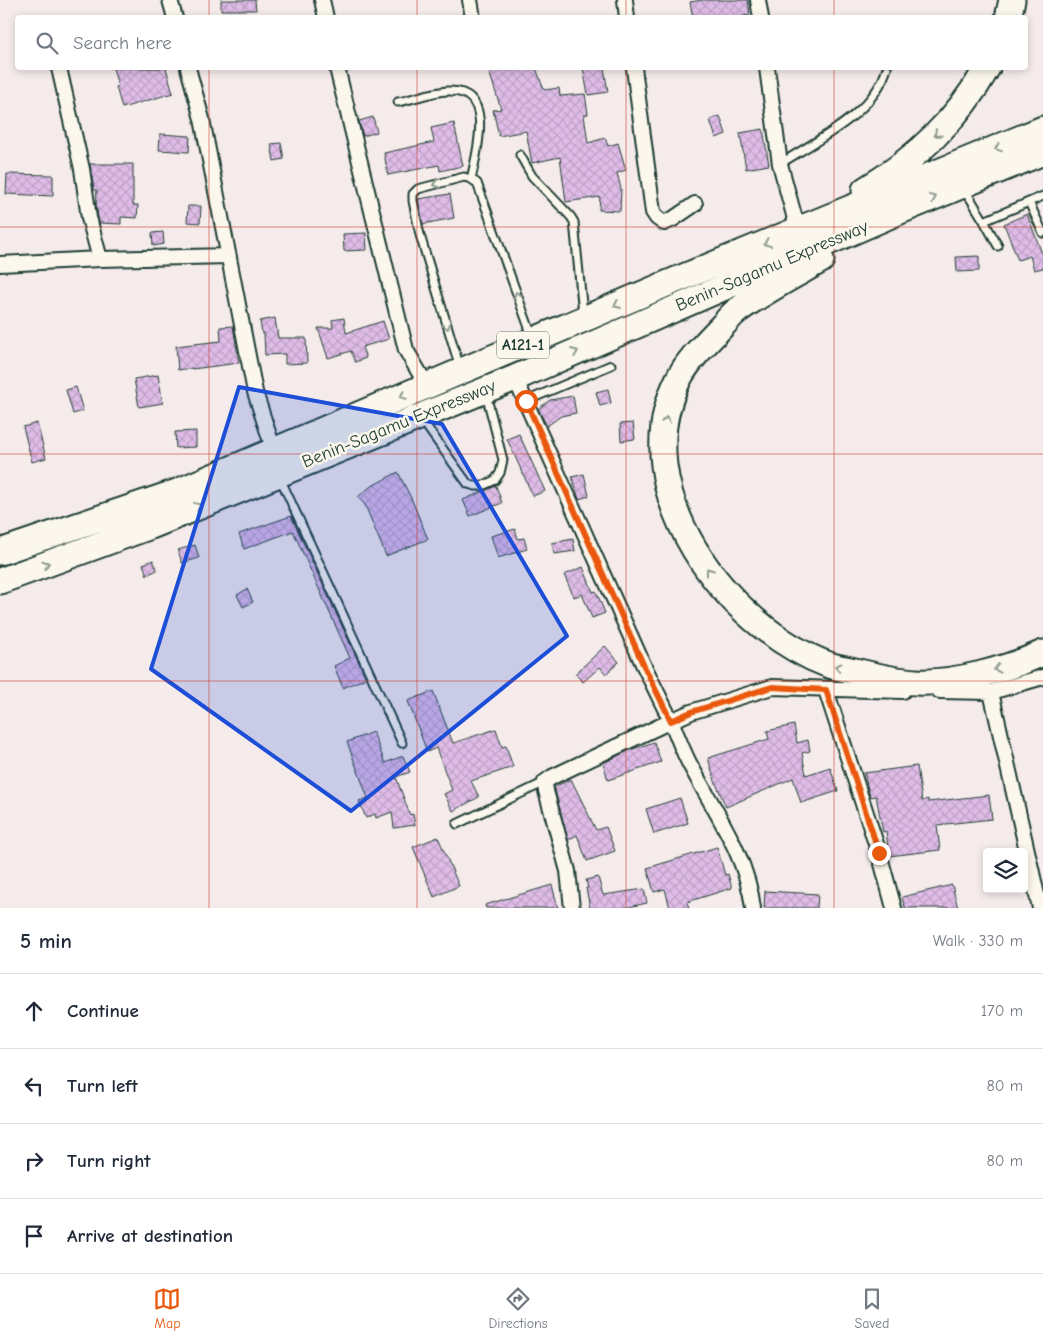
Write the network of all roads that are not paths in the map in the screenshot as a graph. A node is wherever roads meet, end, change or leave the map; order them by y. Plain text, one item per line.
1 (170, 0) edge
2 (322, 0) edge
3 (470, 0) edge
4 (625, 0) edge
5 (758, 0) edge
6 (1012, 0) edge
7 (174, 15) edge
8 (325, 15) edge
9 (472, 15) edge
10 (627, 15) edge
11 (760, 15) edge
12 (1009, 15) edge
13 (60, 70) edge
14 (189, 70) edge
15 (337, 70) edge
16 (634, 70) edge
17 (768, 70) edge
18 (887, 70) edge
19 (986, 70) edge
20 (398, 102) dead end
21 (1043, 129) edge
22 (1043, 152) edge
23 (520, 155) dead end
24 (780, 164) junction
25 (471, 179) junction
26 (962, 186) junction
27 (1043, 196) edge
28 (1029, 202) junction
29 (695, 204) dead end
30 (900, 211) junction
31 (984, 220) junction
32 (798, 230) junction
33 (1043, 233) edge
34 (998, 246) dead end
35 (229, 256) junction
36 (100, 259) junction
37 (0, 264) edge
38 (583, 320) junction
39 (534, 341) junction
40 (611, 365) dead end
41 (461, 372) junction
42 (515, 378) junction
43 (427, 386) junction
44 (484, 390) junction
45 (526, 401) junction
46 (419, 416) junction
47 (276, 462) junction
48 (0, 552) edge
49 (0, 580) edge
50 (1043, 654) edge
51 (1043, 677) edge
52 (826, 690) junction
53 (991, 692) junction
54 (671, 721) junction
55 (402, 743) dead end
56 (545, 782) junction
57 (457, 824) dead end
58 (572, 908) edge
59 (753, 908) edge
60 (894, 908) edge
61 (1040, 908) edge

1 - 7 street
2 - 8 street
3 - 9 street
4 - 10 street
5 - 11 street
6 - 12 highway
13 - 36 street
14 - 35 street
15 - 43 street
16 - 29 street
17 - 24 street
18 - 24 lane
19 -> 32 highway
20 - 25 lane
21 -> 32 highway, A121-1
22 - 26 highway, Benin-Sagamu Expressway / A121-1
23 - 38 lane
24 - 32 street
39 -> 25 lane
25 -> 41 lane
30 -> 26 highway, Benin-Sagamu Expressway / A121-1
26 - 31 lane
27 - 28 lane
28 - 31 lane
28 - 33 lane
42 -> 30 highway, Benin-Sagamu Expressway / A121-1
50 -> 30 highway
31 - 34 lane
32 -> 38 highway, A121-1
35 - 36 street
35 - 47 street
36 - 37 street
38 - 39 highway, A121-1
39 - 41 highway, A121-1
40 - 45 lane
41 - 43 highway, A121-1
42 - 44 highway, Benin-Sagamu Expressway / A121-1
42 - 45 street
43 -> 47 highway, A121-1
44 - 46 highway, Benin-Sagamu Expressway / A121-1
44 - 46 lane
45 - 54 street
46 - 47 highway, Benin-Sagamu Expressway / A121-1
47 - 48 highway, A121-1
49 -> 47 highway, Benin-Sagamu Expressway / A121-1
47 - 55 lane
51 - 53 street
52 - 53 street
52 - 54 street
52 - 60 street
53 - 61 street
54 - 56 street
54 - 59 street
56 - 57 lane
56 - 58 street

